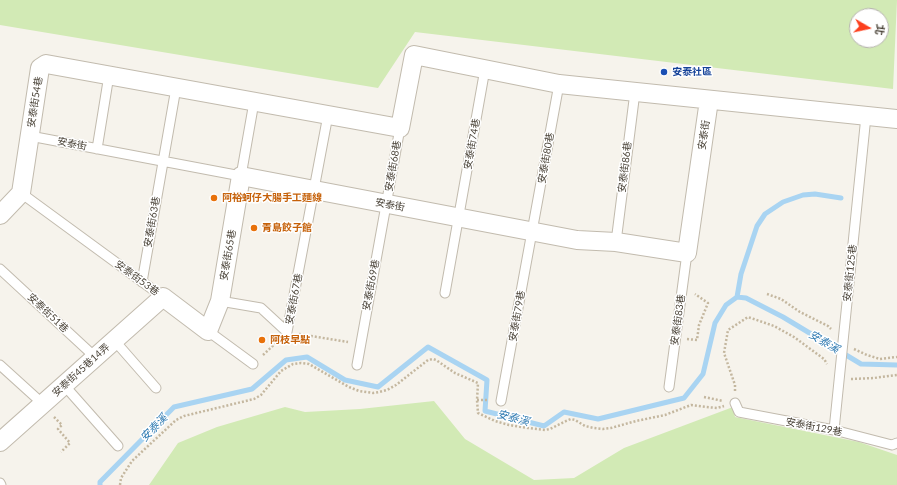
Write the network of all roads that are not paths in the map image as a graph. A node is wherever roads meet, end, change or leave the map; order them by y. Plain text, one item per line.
1 (485, 69) junction
2 (109, 76) junction
3 (560, 84) junction
4 (176, 88) junction
5 (635, 92) junction
6 (709, 100) junction
7 (254, 102) junction
8 (328, 115) junction
9 (866, 116) junction
10 (897, 119) edge
11 (400, 128) junction
12 (30, 136) junction
13 (98, 149) junction
14 (163, 162) junction
15 (241, 176) junction
16 (314, 190) junction
17 (21, 193) junction
18 (386, 204) junction
19 (0, 215) edge
20 (459, 218) junction
21 (532, 232) junction
22 (616, 242) junction
23 (688, 253) junction
24 (0, 269) edge
25 (142, 282) junction
26 (445, 293) dead end
27 (163, 297) junction
28 (220, 301) junction
29 (208, 331) junction
30 (114, 340) junction
31 (95, 357) junction
32 (253, 364) road end
33 (0, 365) edge
34 (356, 365) dead end
35 (64, 385) junction
36 (669, 387) dead end
37 (156, 388) dead end
38 (501, 401) dead end
39 (735, 403) road end
40 (43, 404) junction
41 (834, 430) junction
42 (0, 442) edge
43 (897, 443) edge
44 (118, 446) dead end

1 - 3 street
1 - 11 street
1 - 20 lane, 安泰街74巷
2 - 4 street
2 - 12 street, 安泰街54巷
2 - 13 lane
3 - 5 street
3 - 21 lane, 安泰街80巷
4 - 7 street
4 - 14 lane, 安泰街63巷
5 - 6 street
5 - 22 lane, 安泰街86巷
6 - 9 street
6 - 23 street, 安泰街
7 - 8 street
7 - 15 lane
8 - 11 street
8 - 16 lane, 安泰街67巷
9 - 10 street
9 - 41 lane, 安泰街125巷
11 - 18 lane, 安泰街68巷
12 - 13 lane, 安泰街
12 - 17 street
13 - 14 lane, 安泰街
14 - 15 lane, 安泰街
14 - 25 lane, 安泰街63巷
15 - 16 street, 安泰街
15 - 28 street, 安泰街65巷
16 - 18 street, 安泰街
16 - 28 lane, 安泰街67巷
17 - 19 street
17 - 25 lane, 安泰街53巷
18 - 20 street, 安泰街
18 - 34 lane, 安泰街69巷
20 - 21 street, 安泰街
20 - 26 lane, 安泰街74巷
21 - 22 street, 安泰街
21 - 38 lane, 安泰街79巷
22 - 23 street, 安泰街
23 - 36 lane, 安泰街83巷
24 - 31 lane, 安泰街51巷
25 - 27 lane, 安泰街53巷
27 - 29 street, 安泰街53巷
27 - 30 street, 安泰街45巷14弄
28 - 29 street, 安泰街65巷
29 - 32 lane, 安泰街53巷
30 - 31 street, 安泰街45巷14弄
30 - 37 lane
31 - 35 street, 安泰街45巷14弄
33 - 40 lane
35 - 40 street, 安泰街45巷14弄
35 - 44 lane
39 - 41 lane, 安泰街129巷
40 - 42 street, 安泰街45巷14弄
41 - 43 lane, 安泰街129巷

